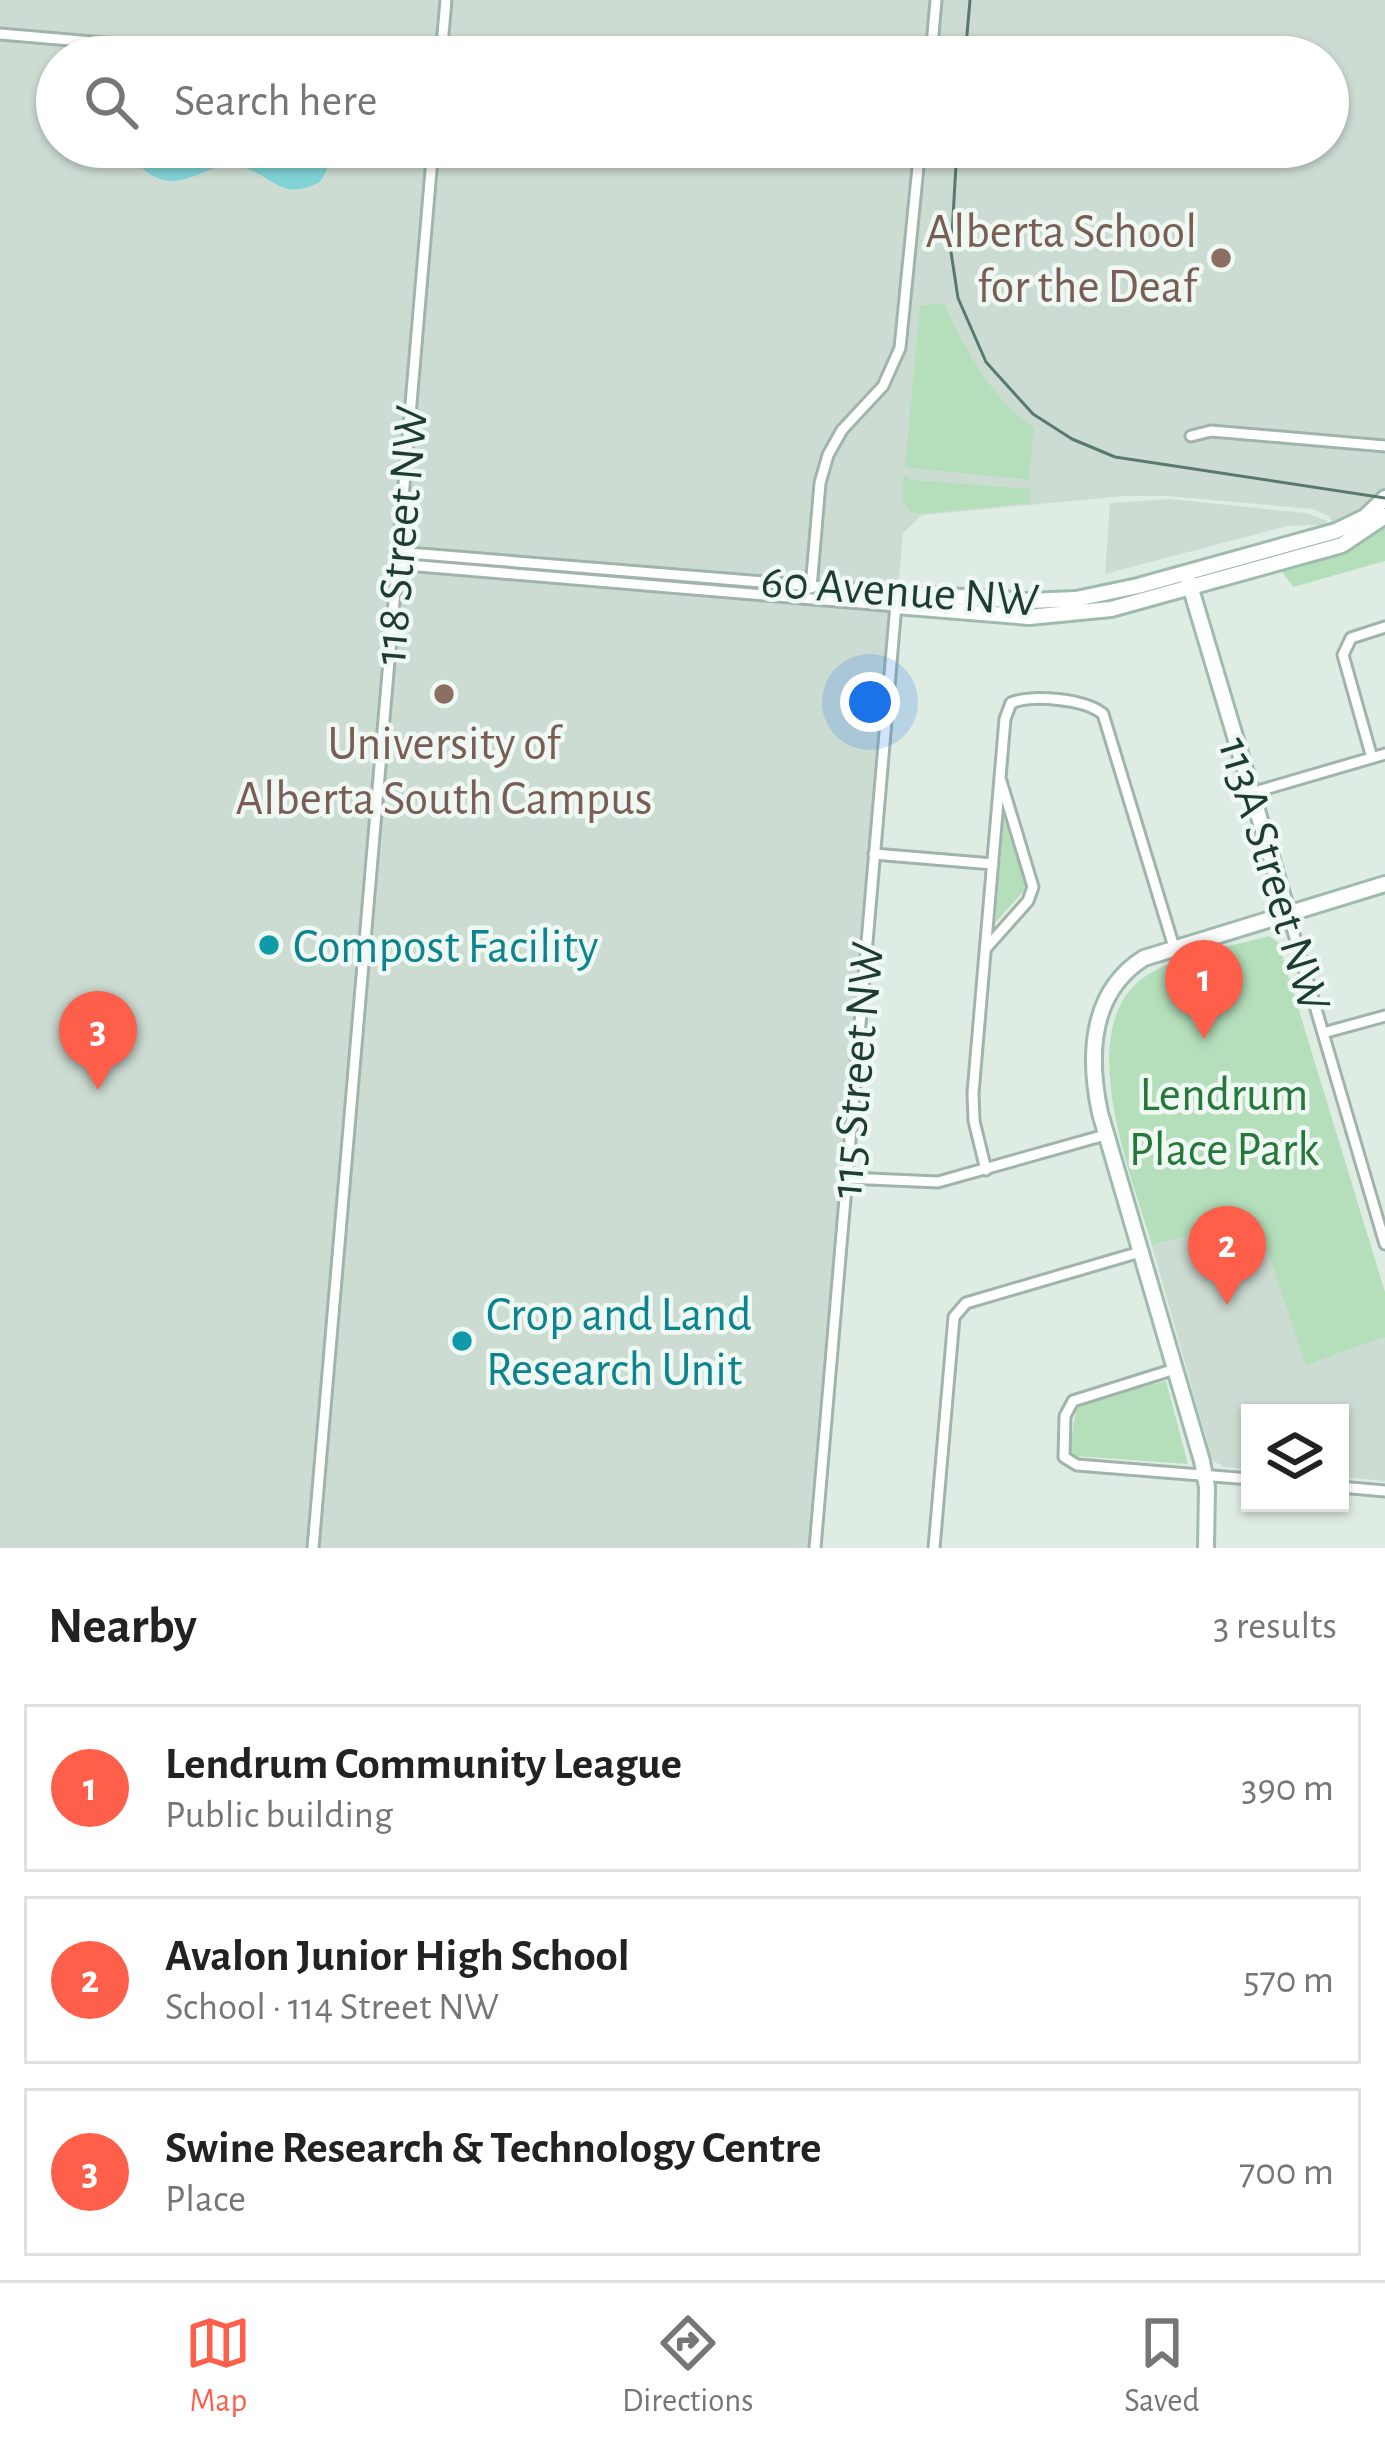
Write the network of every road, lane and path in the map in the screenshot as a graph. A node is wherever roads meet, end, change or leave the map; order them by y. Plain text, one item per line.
1 (446, 0) edge
2 (936, 0) edge
3 (0, 34) edge
4 (443, 36) edge
5 (933, 36) edge
6 (36, 37) edge
7 (431, 168) edge
8 (918, 168) edge
9 (1191, 436) dead end
10 (1385, 446) edge
11 (1385, 498) edge
12 (1385, 516) edge
13 (396, 552) junction
14 (395, 564) junction
15 (1188, 581) junction
16 (812, 585) junction
17 (810, 599) junction
18 (897, 600) junction
19 (1385, 627) edge
20 (1385, 754) edge
21 (1372, 758) junction
22 (1000, 776) junction
23 (1251, 793) junction
24 (874, 854) junction
25 (992, 865) junction
26 (1385, 884) edge
27 (1288, 914) junction
28 (1174, 947) junction
29 (985, 949) junction
30 (1385, 1016) edge
31 (1323, 1033) junction
32 (1105, 1135) junction
33 (986, 1170) junction
34 (847, 1178) junction
35 (1385, 1244) edge
36 (1140, 1252) junction
37 (1175, 1369) junction
38 (1205, 1476) junction
39 (1241, 1478) edge
40 (1349, 1488) edge
41 (1385, 1491) edge
42 (313, 1548) edge
43 (814, 1548) edge
44 (934, 1548) edge
45 (1206, 1548) edge

1 - 4 street
2 - 5 street
3 - 6 street
7 - 13 street, 118 Street NW
8 - 16 street
9 - 10 street
11 - 15 street, 60 Avenue NW
12 - 15 street, 60 Avenue NW
13 - 14 street, 118 Street NW
13 - 16 street, 60 Avenue NW
14 - 17 street, 60 Avenue NW
14 - 42 street, 118 Street NW
15 - 18 street, 60 Avenue NW
15 - 23 street, 113A Street NW
16 - 17 street
16 - 18 street, 60 Avenue NW
17 - 18 street, 60 Avenue NW
18 - 24 street, 115 Street NW
19 - 21 street
20 - 21 street
21 - 23 street
22 - 25 street
22 - 28 street
22 - 29 street
23 - 27 street, 113A Street NW
24 - 25 street
24 - 34 street, 115 Street NW
25 - 29 street
26 - 27 street
27 - 28 street
27 - 31 street, 113A Street NW
28 - 32 street
29 - 33 street
30 - 31 street
31 - 35 street, 113A Street NW
32 - 33 street
32 - 36 street
33 - 34 street
34 - 43 street, 115 Street NW
36 - 37 street
36 - 44 street
37 - 38 street
37 - 38 street
38 - 39 street
38 - 45 street
40 - 41 street

